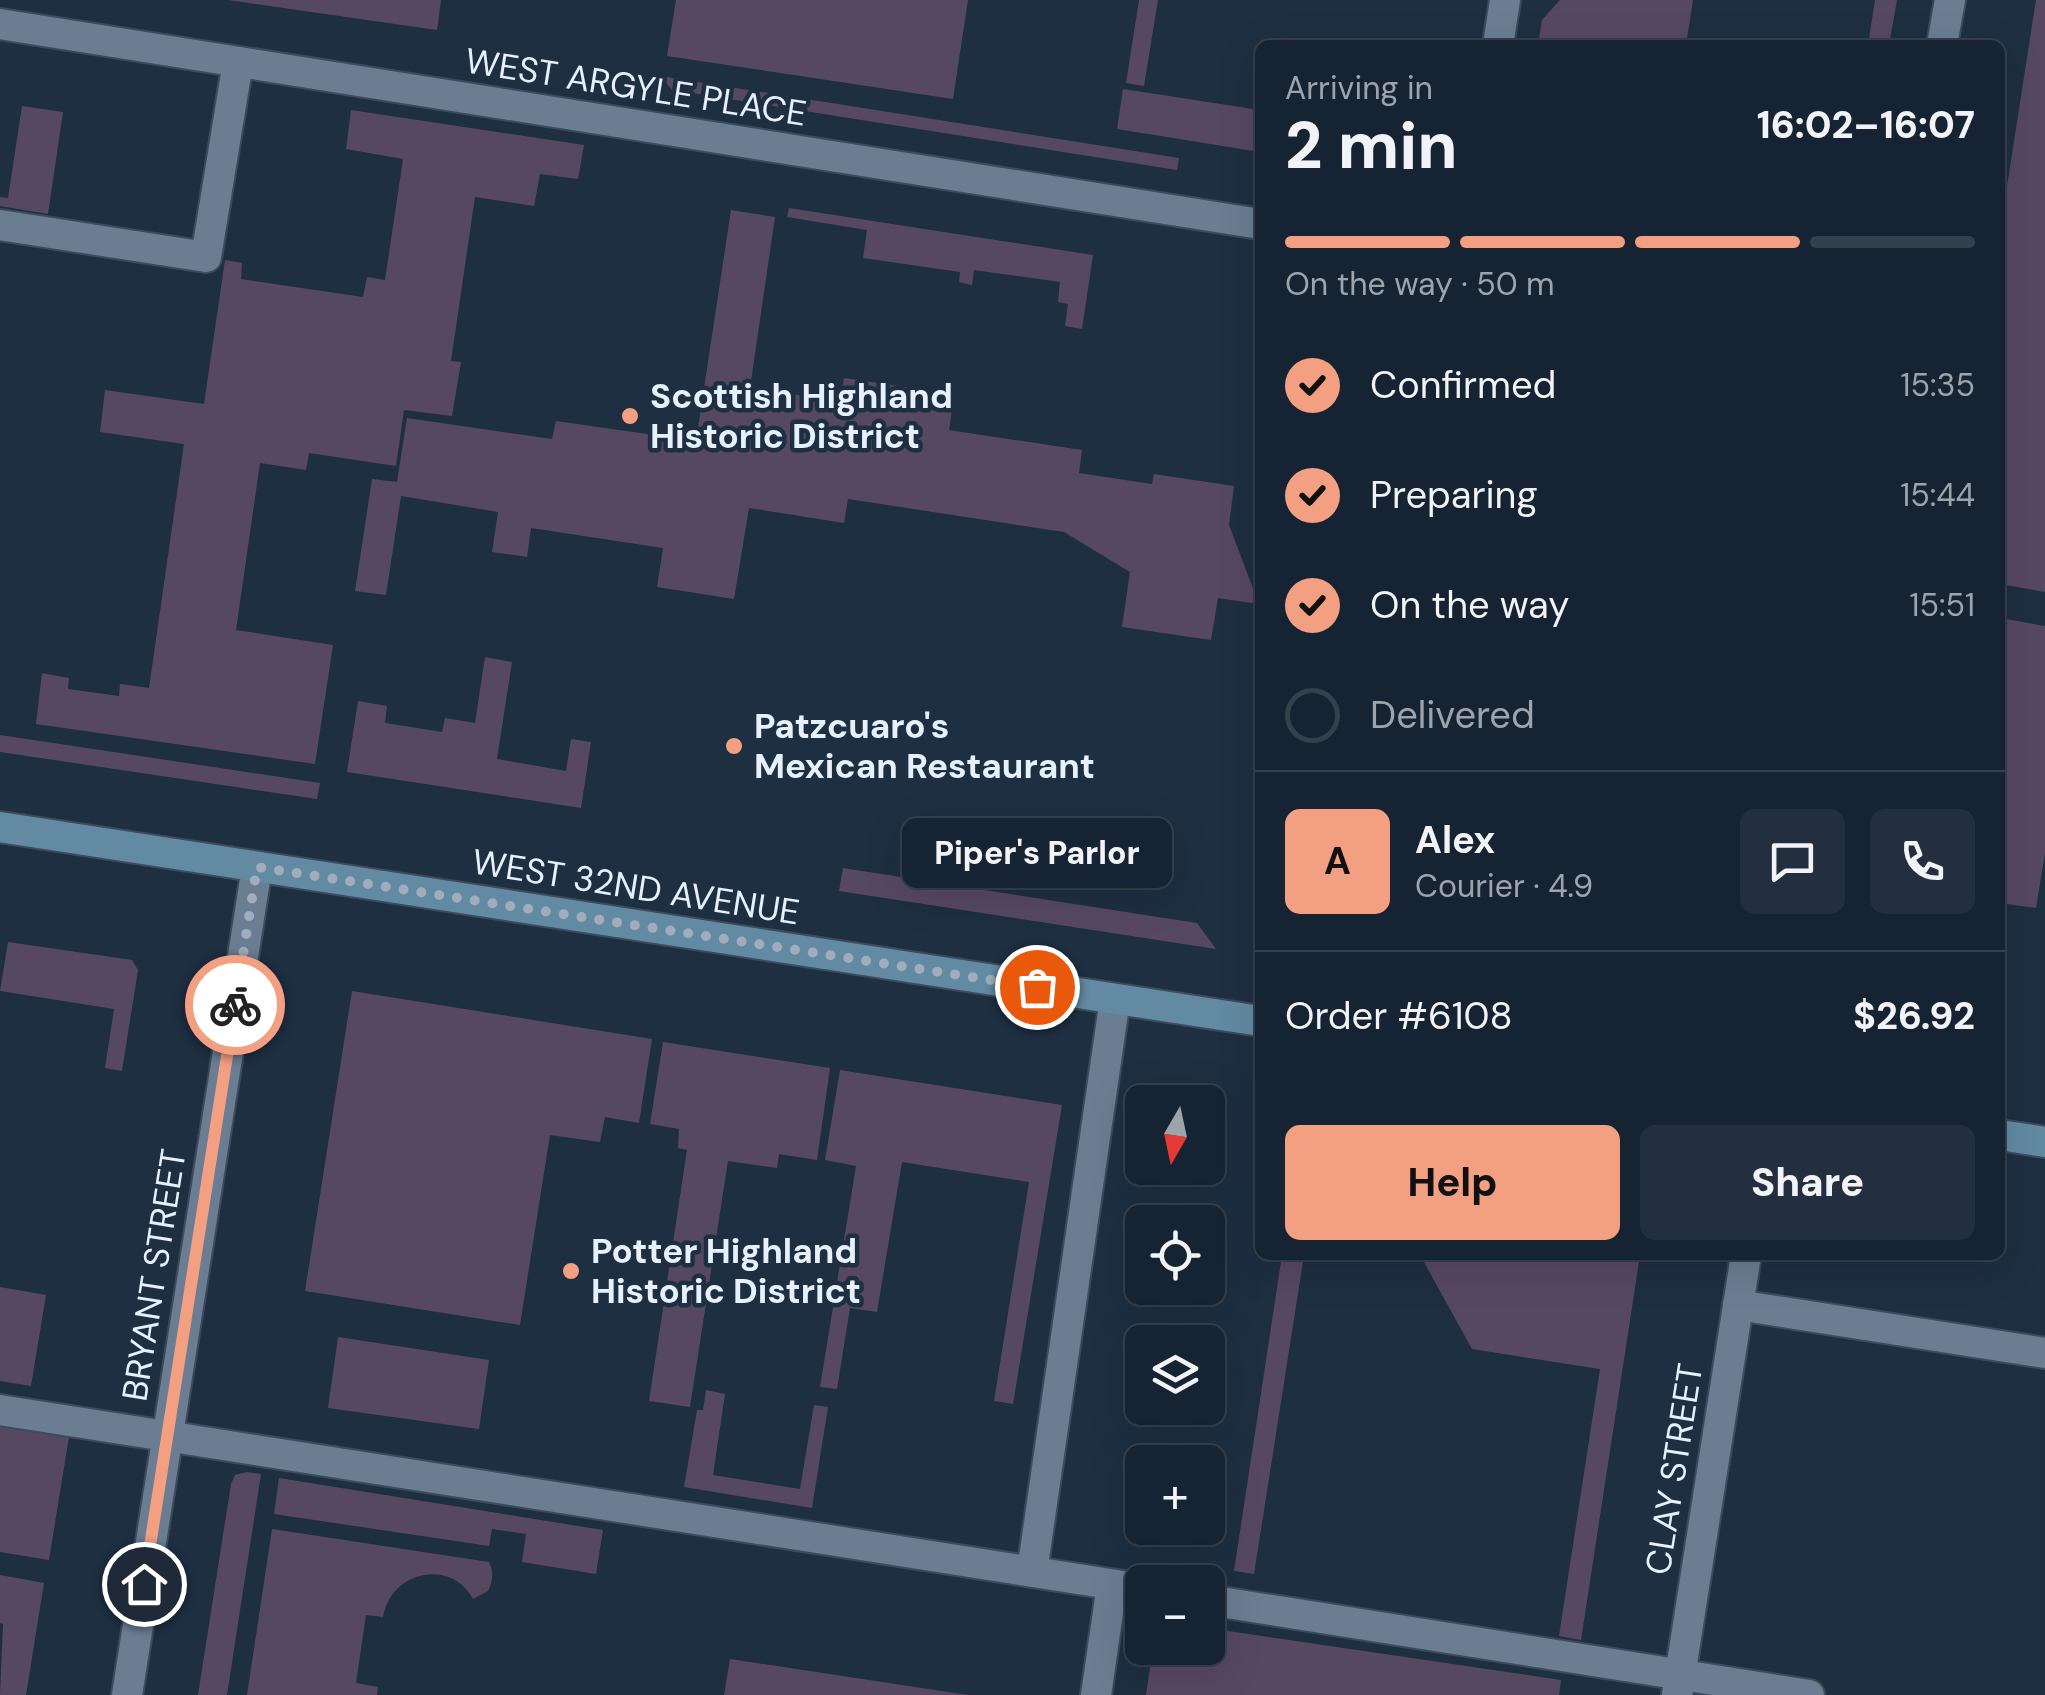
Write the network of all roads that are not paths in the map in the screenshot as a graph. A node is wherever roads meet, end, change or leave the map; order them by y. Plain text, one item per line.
1 (1505, 0) edge
2 (1950, 0) edge
3 (0, 24) edge
4 (1499, 40) edge
5 (1943, 40) edge
6 (238, 62) junction
7 (1255, 223) edge
8 (0, 226) edge
9 (0, 827) edge
10 (257, 867) junction
11 (1115, 999) junction
12 (1255, 1021) edge
13 (2005, 1136) edge
14 (2045, 1142) edge
15 (1745, 1260) edge
16 (1738, 1304) junction
17 (2045, 1353) edge
18 (0, 1410) edge
19 (167, 1436) junction
20 (1032, 1572) junction
21 (1112, 1584) junction
22 (1125, 1587) edge
23 (1225, 1603) edge
24 (1678, 1685) edge
25 (127, 1695) edge
26 (1096, 1695) edge
27 (1810, 1695) edge

1 - 4 street
2 - 5 street
3 - 6 street, WEST ARGYLE PLACE
6 - 7 street, WEST ARGYLE PLACE
6 - 8 street
9 - 10 street, WEST 32ND AVENUE
10 - 11 street, WEST 32ND AVENUE
10 - 19 street, BRYANT STREET
11 - 12 street, WEST 32ND AVENUE
11 - 20 street
13 - 14 street
15 - 16 street, CLAY STREET
16 - 17 street
16 - 24 street, CLAY STREET
18 - 19 street
19 - 20 street
19 - 25 street, BRYANT STREET
20 - 21 street
21 - 22 street
21 - 26 street
23 - 24 street
24 - 27 street

